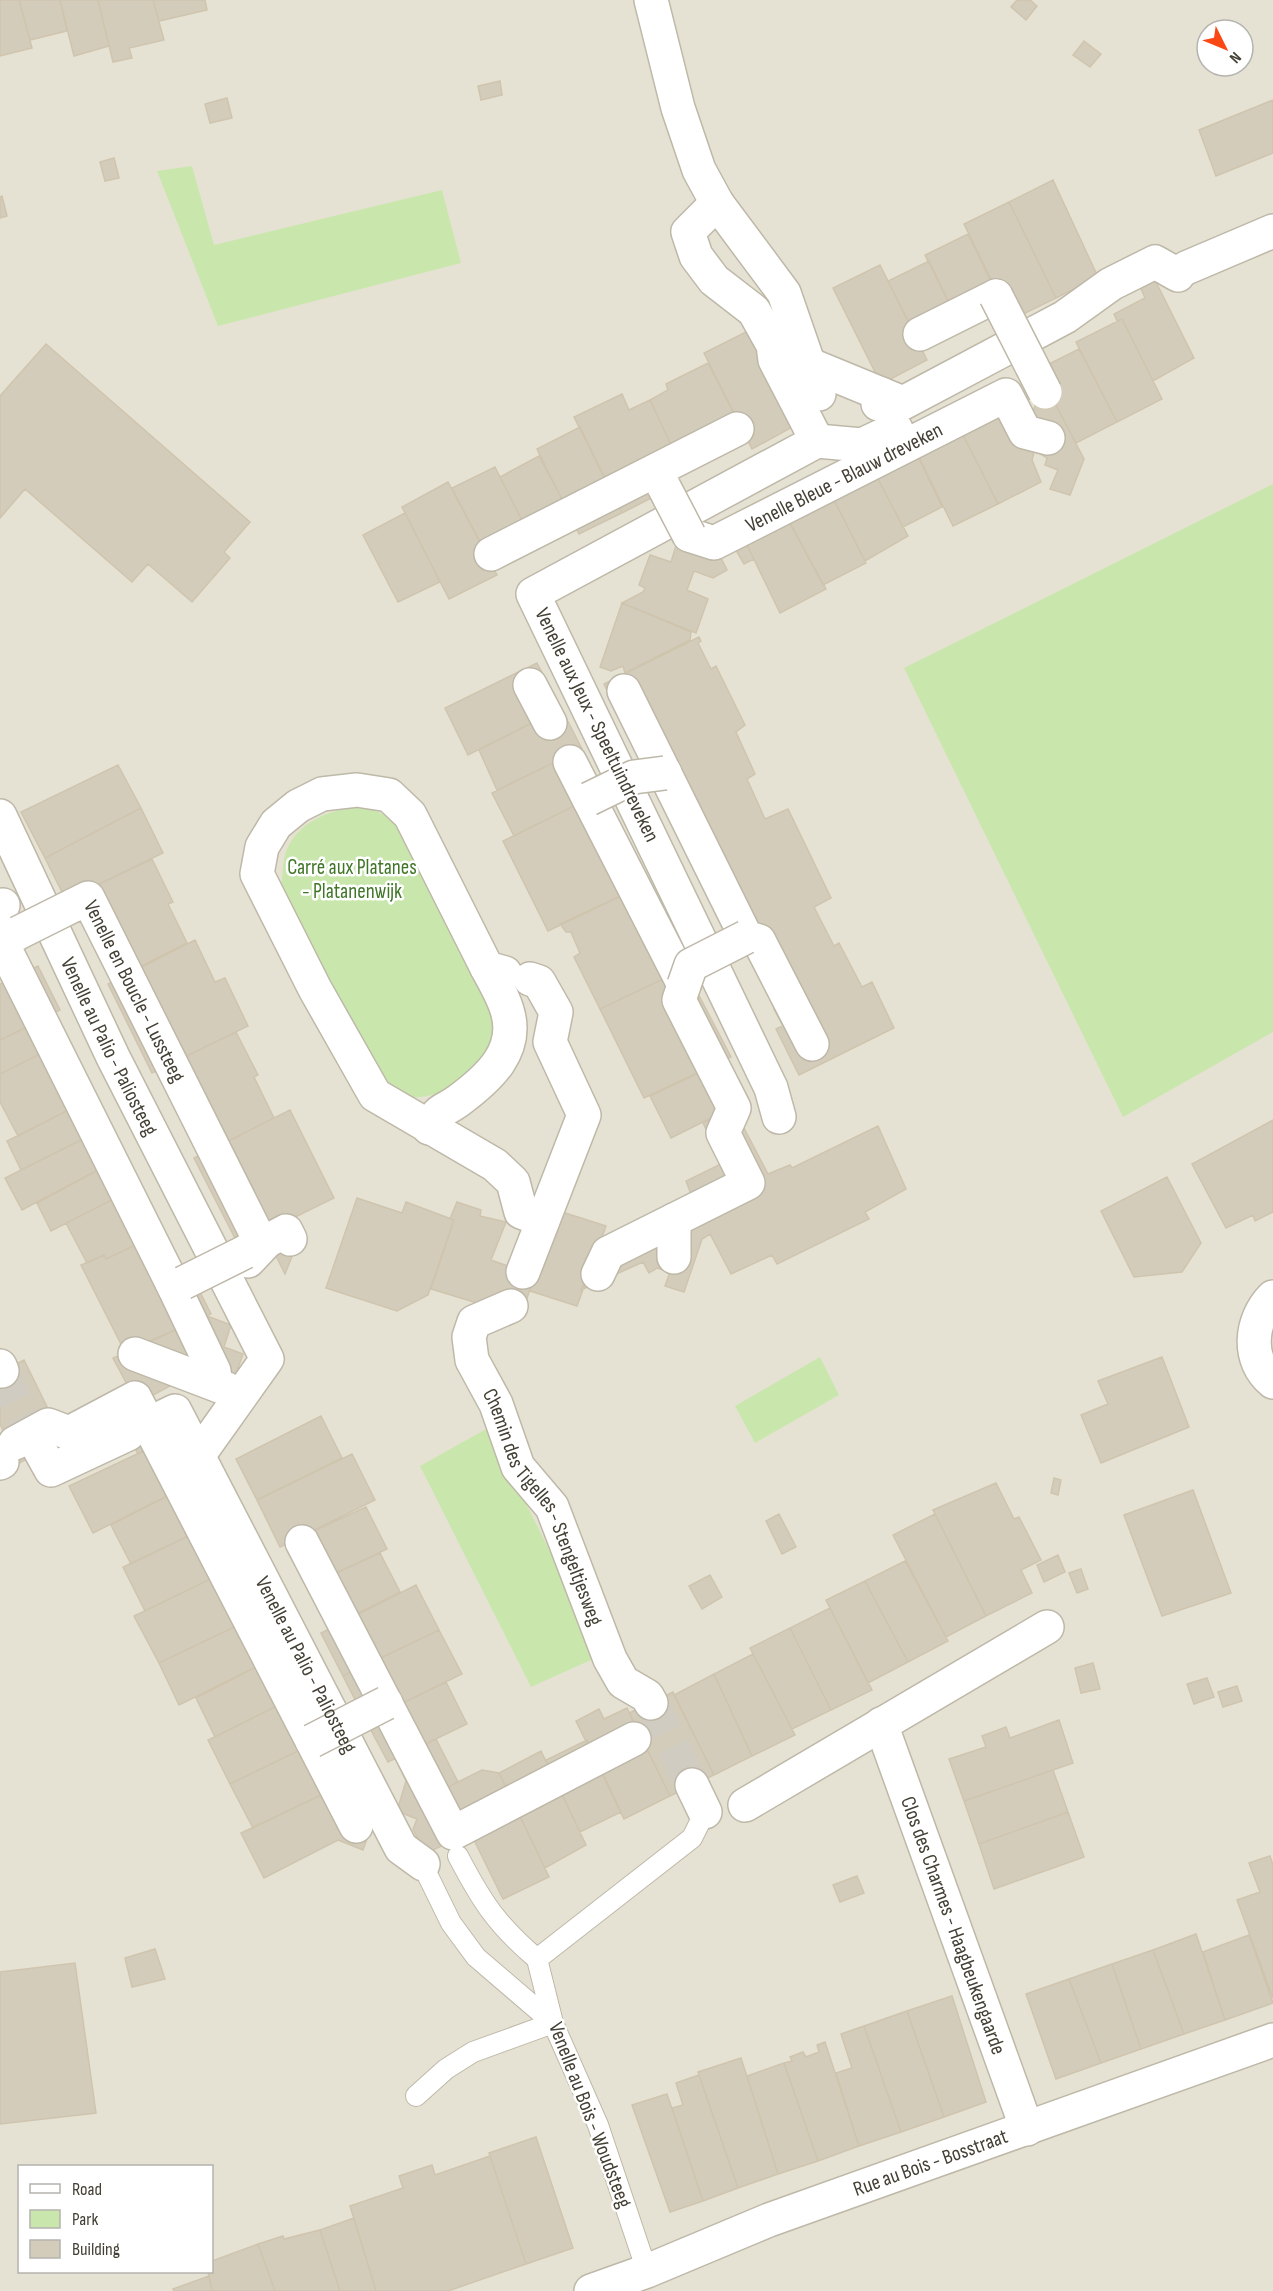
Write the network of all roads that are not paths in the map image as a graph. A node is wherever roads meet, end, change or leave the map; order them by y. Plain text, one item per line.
1 (651, 0) edge
2 (717, 203) junction
3 (1273, 231) edge
4 (920, 334) dead end
5 (808, 364) junction
6 (849, 412) junction
7 (737, 429) dead end
8 (660, 478) junction
9 (491, 554) dead end
10 (530, 685) dead end
11 (624, 691) dead end
12 (550, 723) dead end
13 (570, 762) dead end
14 (665, 773) junction
15 (589, 799) junction
16 (0, 816) edge
17 (6, 934) edge
18 (746, 937) junction
19 (507, 973) junction
20 (684, 985) junction
21 (812, 1044) dead end
22 (715, 1079) dead end
23 (779, 1117) dead end
24 (429, 1128) junction
25 (543, 1220) junction
26 (674, 1220) junction
27 (290, 1239) dead end
28 (246, 1265) junction
29 (523, 1272) dead end
30 (598, 1274) dead end
31 (179, 1285) junction
32 (1273, 1297) edge
33 (503, 1309) dead end
34 (180, 1369) junction
35 (1273, 1382) edge
36 (225, 1386) junction
37 (136, 1416) junction
38 (16, 1450) tunnel mouth
39 (198, 1456) junction
40 (302, 1542) dead end
41 (1047, 1627) dead end
42 (386, 1703) junction
43 (651, 1703) tunnel mouth
44 (880, 1724) junction
45 (634, 1739) dead end
46 (312, 1741) junction
47 (698, 1799) tunnel mouth
48 (745, 1805) dead end
49 (458, 1856) dead end
50 (424, 1868) joint
51 (537, 1959) junction
52 (554, 2023) junction
53 (1273, 2040) edge
54 (416, 2096) dead end
55 (1027, 2129) junction
56 (647, 2271) junction
57 (591, 2291) edge

1 - 2 street
2 - 5 street
2 - 6 street
3 - 6 street
4 - 8 street, Venelle Bleue - Blauw dreveken, bridge
5 - 6 street
5 - 6 street
6 - 23 street, Venelle aux Jeux - Speeltuindreveken
7 - 8 street
8 - 9 street
10 - 12 street
11 - 14 street
13 - 15 street
14 - 15 street, bridge
14 - 18 street
15 - 20 street
16 - 28 street, Venelle au Palio - Paliosteeg
17 - 28 street, Venelle en Boucle - Lussteeg, bridge
17 - 31 street, Venelle en Boucle - Lussteeg
18 - 20 street, bridge
18 - 21 street
19 - 24 street
19 - 24 street
19 - 25 street
20 - 26 street
22 - 26 street
24 - 25 street
25 - 29 street
26 - 30 street
27 - 28 street
28 - 31 street, bridge
28 - 39 street, Venelle au Palio - Paliosteeg
31 - 36 street, Venelle en Boucle - Lussteeg
32 - 35 street
33 - 43 street, Chemin des Tigelles - Stengeltjesweg
34 - 36 street
34 - 36 street
34 - 37 street
37 - 38 street
37 - 39 street, Venelle au Palio - Paliosteeg
37 - 46 street
37 - 46 street
39 - 50 street, Venelle au Palio - Paliosteeg
40 - 42 street
41 - 44 street
42 - 45 street
42 - 46 street, bridge
44 - 48 street
44 - 55 street, Clos des Charmes - Haagbeukengaarde
47 - 51 lane
49 - 51 lane
50 - 52 lane
51 - 52 lane, Venelle au Bois - Woudsteeg
52 - 54 lane
52 - 56 lane, Venelle au Bois - Woudsteeg
53 - 55 street, Rue au Bois - Bosstraat
55 - 56 street, Rue au Bois - Bosstraat
56 - 57 street, Rue au Bois - Bosstraat

